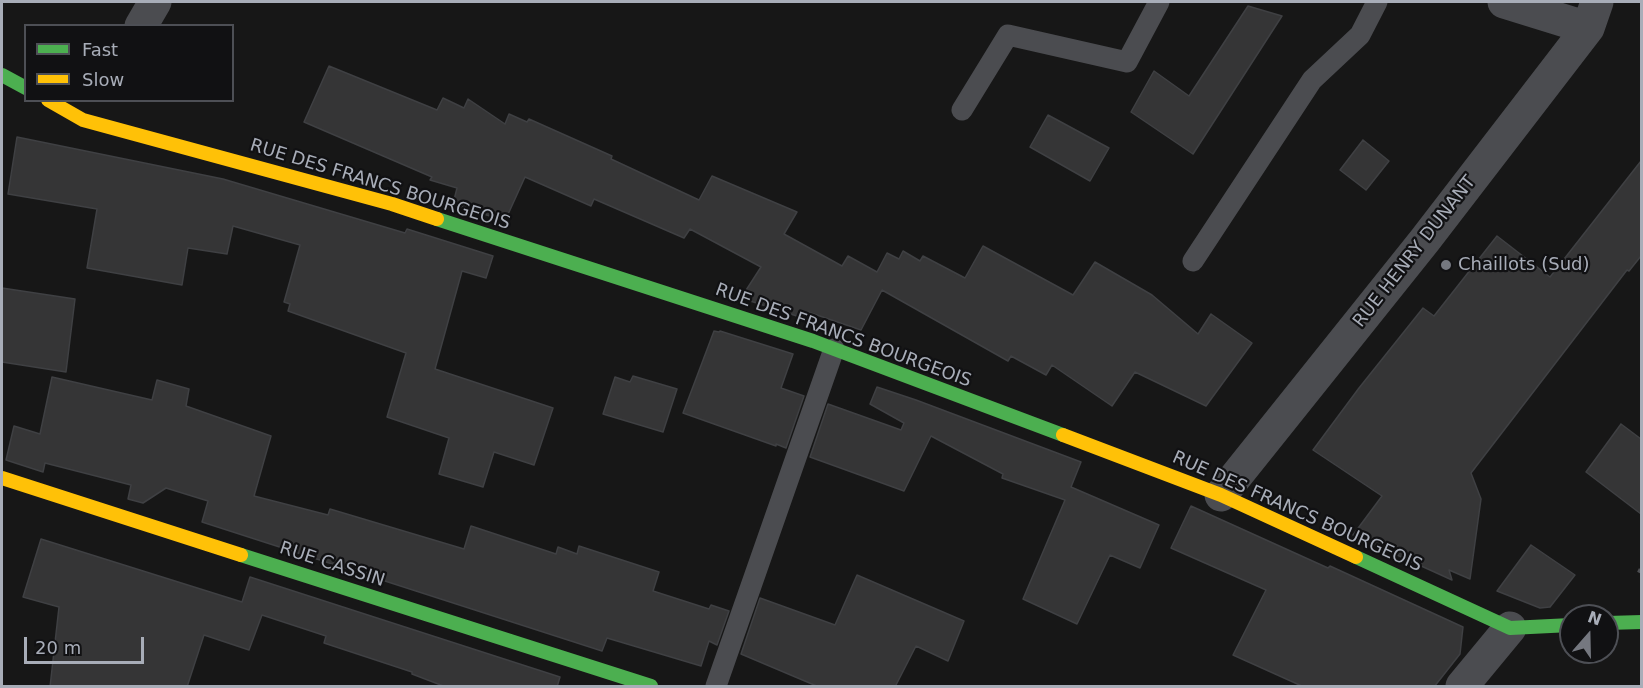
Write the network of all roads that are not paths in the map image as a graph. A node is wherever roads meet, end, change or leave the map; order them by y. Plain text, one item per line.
1 (155, 2) edge
2 (1159, 2) edge
3 (1377, 2) edge
4 (1504, 2) edge
5 (1593, 15) edge
6 (142, 24) edge
7 (2, 75) edge
8 (24, 87) edge
9 (56, 102) edge
10 (89, 110) edge
11 (962, 110) dead end
12 (1193, 261) dead end
13 (834, 349) junction
14 (2, 478) edge
15 (1221, 495) junction
16 (1641, 622) edge
17 (1619, 623) edge
18 (1559, 626) edge
19 (1510, 628) junction
20 (651, 687) edge
21 (716, 687) edge
22 (1462, 687) edge

1 - 6 street
2 - 11 lane
3 - 12 lane
4 - 5 street
5 - 15 street, RUE HENRY DUNANT
7 - 8 street
9 - 10 street, RUE DES FRANCS BOURGEOIS
10 - 13 street, RUE DES FRANCS BOURGEOIS
13 - 15 street, RUE DES FRANCS BOURGEOIS
13 - 21 lane
14 - 20 street, RUE CASSIN
15 - 19 street, RUE DES FRANCS BOURGEOIS
16 - 17 street
18 - 19 street, RUE DES FRANCS BOURGEOIS
19 - 22 street

